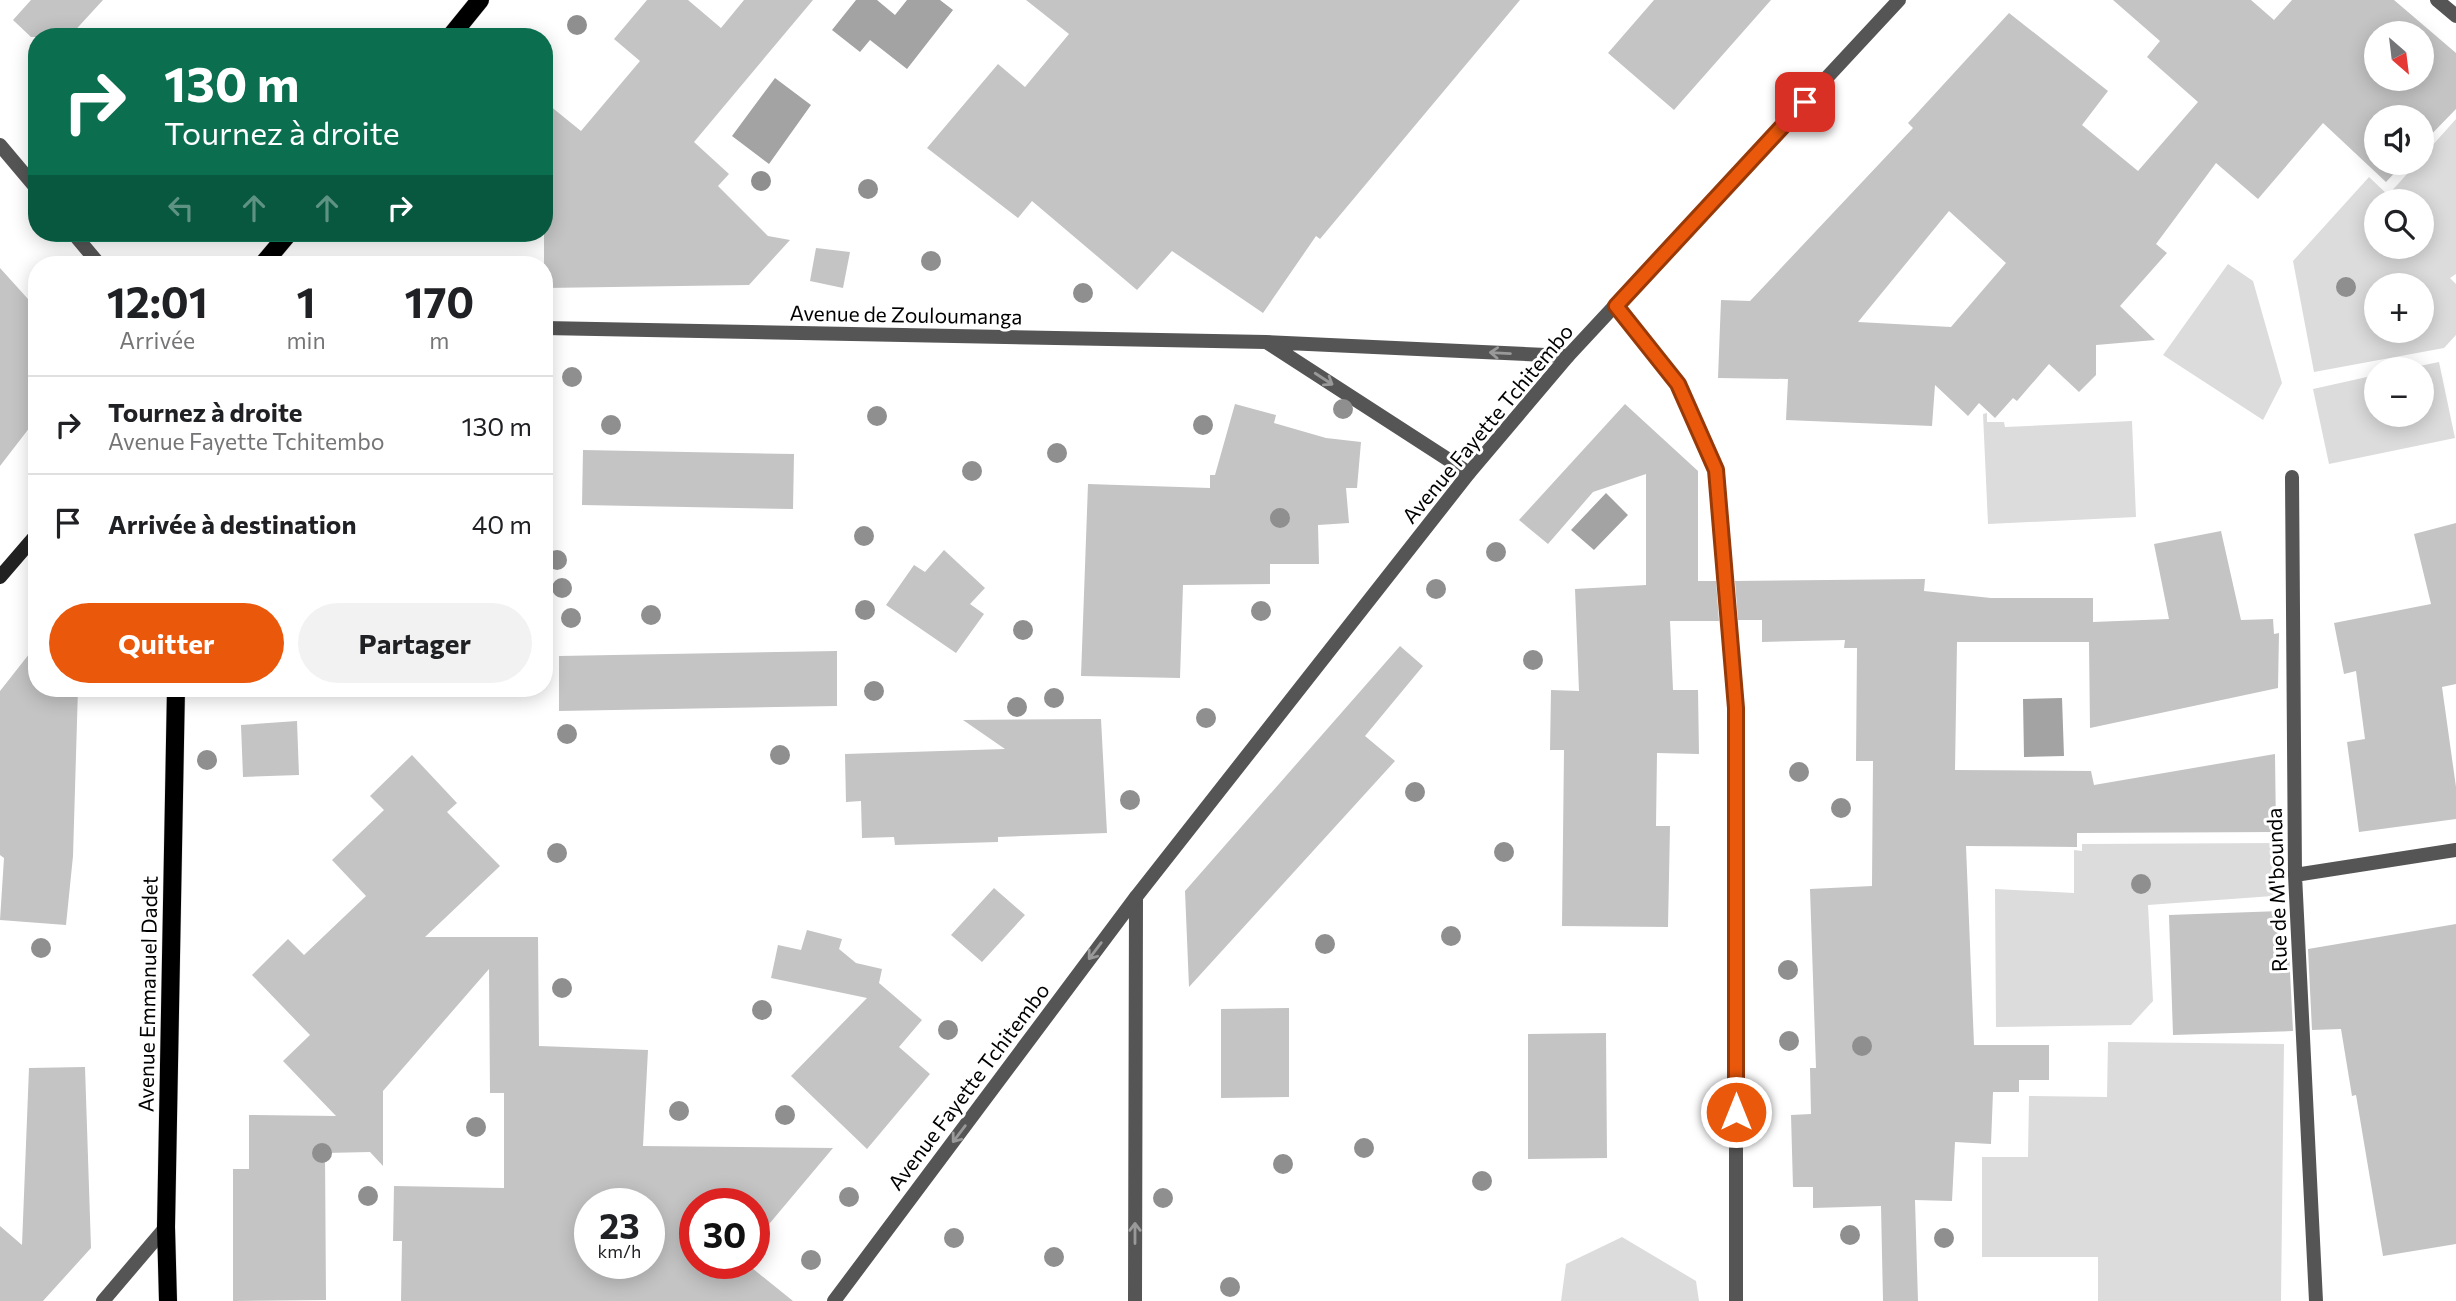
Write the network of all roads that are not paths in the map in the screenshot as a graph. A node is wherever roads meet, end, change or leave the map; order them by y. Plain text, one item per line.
1 (480, 0) edge
2 (1899, 0) edge
3 (2437, 0) edge
4 (2456, 16) edge
5 (457, 28) edge
6 (0, 145) edge
7 (28, 178) edge
8 (81, 242) edge
9 (281, 242) edge
10 (92, 256) edge
11 (270, 256) edge
12 (1616, 306) junction
13 (553, 328) edge
14 (1266, 342) junction
15 (1568, 356) junction
16 (1469, 473) junction
17 (2292, 477) dead end
18 (28, 544) edge
19 (0, 577) edge
20 (176, 697) edge
21 (2456, 850) edge
22 (2295, 874) junction
23 (1136, 897) junction
24 (166, 1227) junction
25 (103, 1301) edge
26 (168, 1301) edge
27 (834, 1301) edge
28 (1135, 1301) edge
29 (1736, 1301) edge
30 (2316, 1301) edge

1 - 5 main road
2 - 12 street, Avenue Fayette Tchitembo
3 - 4 street
6 - 7 street
8 - 10 street
9 - 11 main road
12 - 15 street, Avenue Fayette Tchitembo
12 - 29 street
13 - 14 street, Avenue de Zouloumanga
15 -> 14 street, Avenue de Zouloumanga
14 -> 16 street
15 - 16 street, Avenue Fayette Tchitembo
16 - 23 street, Avenue Fayette Tchitembo
17 - 22 street, Rue de M'bounda
18 - 19 main road
20 - 24 main road, Avenue Emmanuel Dadet
21 - 22 street
22 - 30 street, Rue de M'bounda
23 -> 27 street, Avenue Fayette Tchitembo
28 -> 23 street
24 - 25 street
24 - 26 main road, Avenue Emmanuel Dadet

